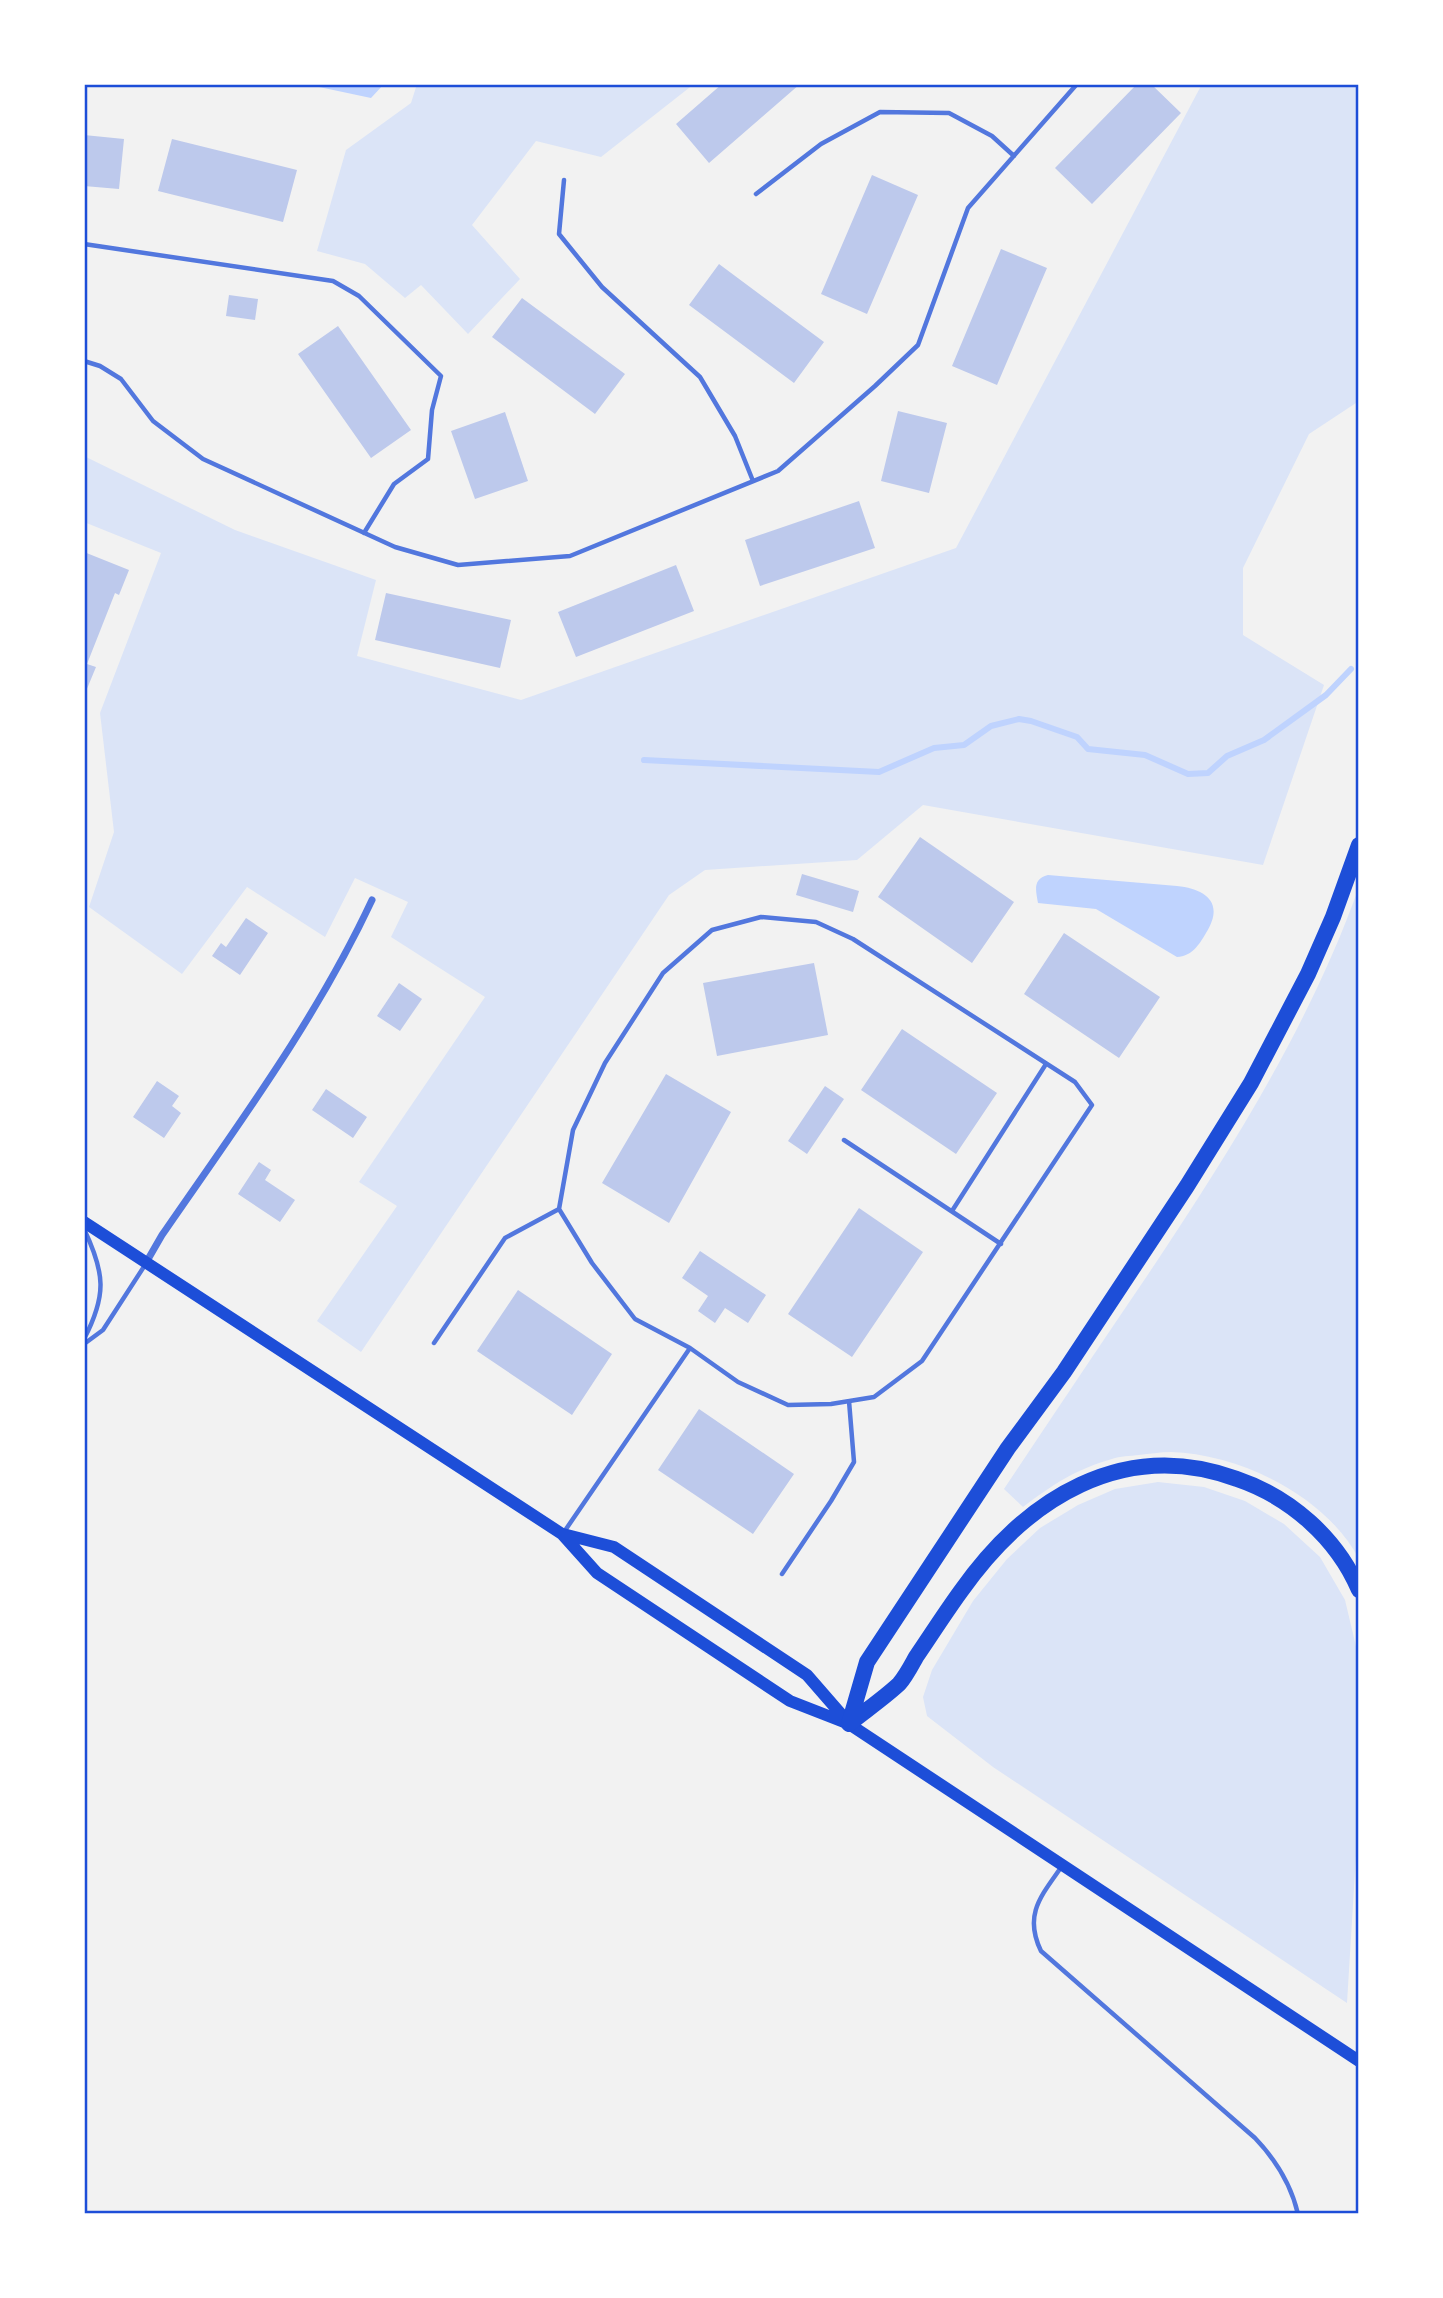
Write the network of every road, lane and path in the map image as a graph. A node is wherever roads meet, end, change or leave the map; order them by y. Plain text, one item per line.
1 (1077, 84) edge
2 (1014, 156) junction
3 (564, 180) dead end
4 (756, 194) dead end
5 (84, 244) edge
6 (84, 361) edge
7 (753, 481) junction
8 (364, 533) junction
9 (1359, 845) edge
10 (372, 900) dead end
11 (1046, 1064) junction
12 (844, 1140) dead end
13 (559, 1209) junction
14 (952, 1211) junction
15 (84, 1222) edge
16 (84, 1229) edge
17 (1001, 1244) junction
18 (147, 1261) junction
19 (84, 1341) edge
20 (435, 1343) dead end
21 (690, 1348) junction
22 (849, 1401) junction
23 (562, 1534) junction
24 (782, 1574) dead end
25 (1359, 1590) edge
26 (849, 1724) junction
27 (1062, 1865) junction
28 (1359, 2061) edge
29 (1298, 2214) edge

1 - 2 lane
2 - 4 lane
2 - 7 lane
3 - 7 lane
5 - 8 lane
6 - 8 lane
7 - 8 lane
9 - 26 highway
10 - 18 street
11 - 13 lane
11 - 14 lane
11 - 17 lane
12 - 14 lane
13 - 20 lane
13 - 21 lane
14 - 17 lane
15 - 18 main road
16 - 19 lane
17 - 22 lane
18 - 19 lane
18 - 23 main road
21 - 22 lane
21 - 23 lane
22 - 24 lane
23 - 26 main road
23 - 26 main road
25 - 26 highway
26 - 27 main road
27 - 28 main road
27 - 29 lane

